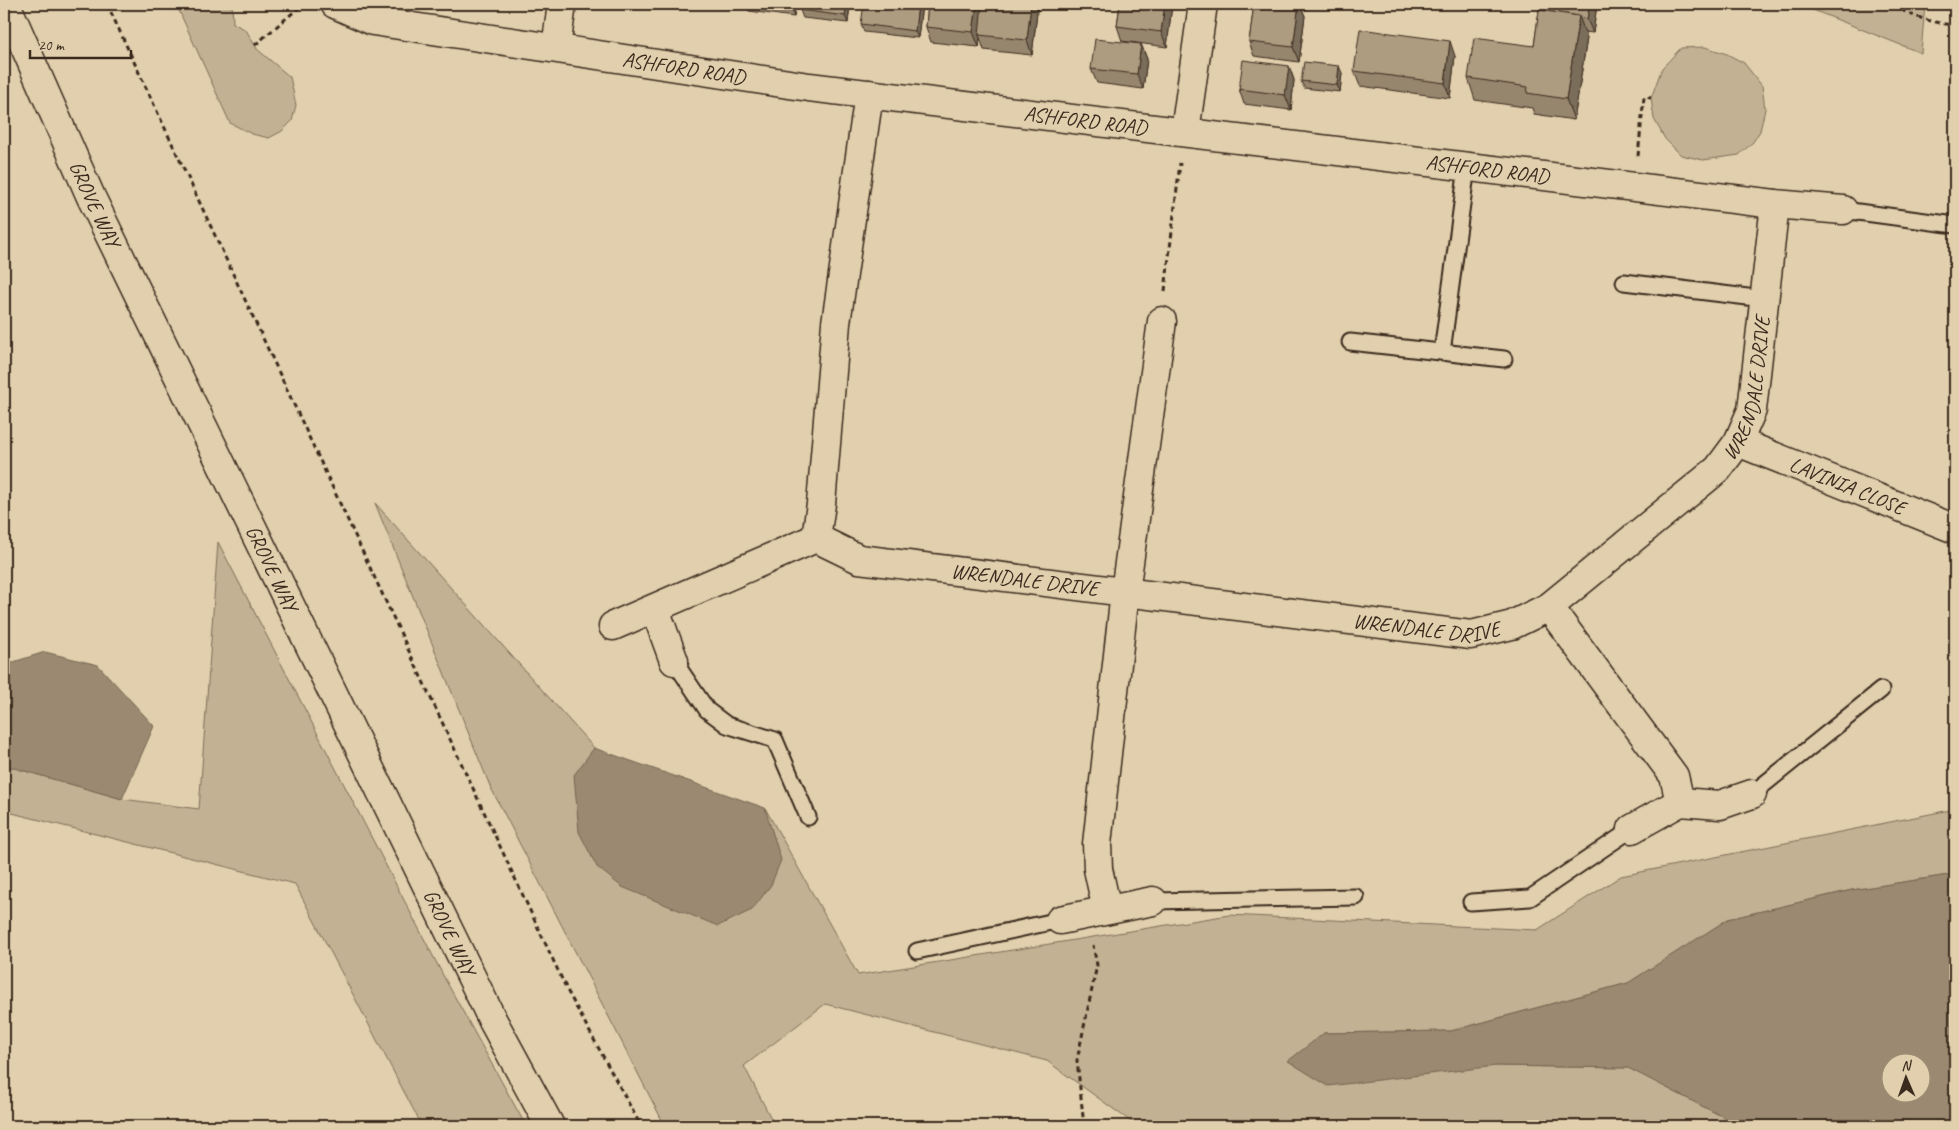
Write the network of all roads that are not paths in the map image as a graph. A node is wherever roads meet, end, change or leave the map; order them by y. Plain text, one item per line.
1 (6, 4) edge
2 (335, 4) edge
3 (562, 4) edge
4 (1203, 4) edge
5 (556, 48) junction
6 (869, 94) junction
7 (1185, 132) junction
8 (1466, 166) junction
9 (1775, 204) junction
10 (1843, 210) joint
11 (1955, 225) edge
12 (1624, 282) dead end
13 (1764, 299) junction
14 (1162, 321) road end
15 (1350, 342) dead end
16 (1442, 352) junction
17 (1504, 360) dead end
18 (1738, 442) junction
19 (1955, 529) edge
20 (816, 538) junction
21 (1125, 592) junction
22 (1548, 607) junction
23 (654, 609) junction
24 (613, 626) dead end
25 (674, 661) joint
26 (1881, 690) dead end
27 (1752, 794) joint
28 (1680, 802) junction
29 (808, 817) dead end
30 (1632, 829) joint
31 (1356, 897) dead end
32 (1153, 901) joint
33 (1471, 902) dead end
34 (1098, 912) junction
35 (1060, 920) joint
36 (917, 951) dead end
37 (550, 1126) edge

1 - 37 main road, GROVE WAY
2 - 5 main road, ASHFORD ROAD
3 - 5 main road
4 - 7 main road
5 - 6 main road, ASHFORD ROAD
6 - 7 main road, ASHFORD ROAD
6 - 20 main road
7 - 8 main road, ASHFORD ROAD
8 - 9 main road, ASHFORD ROAD
8 - 16 lane
9 - 10 main road, ASHFORD ROAD
9 - 13 main road, WRENDALE DRIVE
10 - 11 lane
12 - 13 lane
13 - 18 main road, WRENDALE DRIVE
14 - 21 main road
15 - 16 lane
16 - 17 lane
18 - 19 main road, LAVINIA CLOSE
18 - 22 main road, WRENDALE DRIVE
20 - 21 main road, WRENDALE DRIVE
20 - 23 main road
21 - 22 main road, WRENDALE DRIVE
21 - 34 main road
22 - 28 main road
23 - 24 main road
23 - 25 main road
25 - 29 lane
26 - 27 lane
27 - 28 main road
28 - 30 main road
30 - 33 lane
31 - 32 lane
32 - 34 main road
34 - 35 main road
35 - 36 lane

